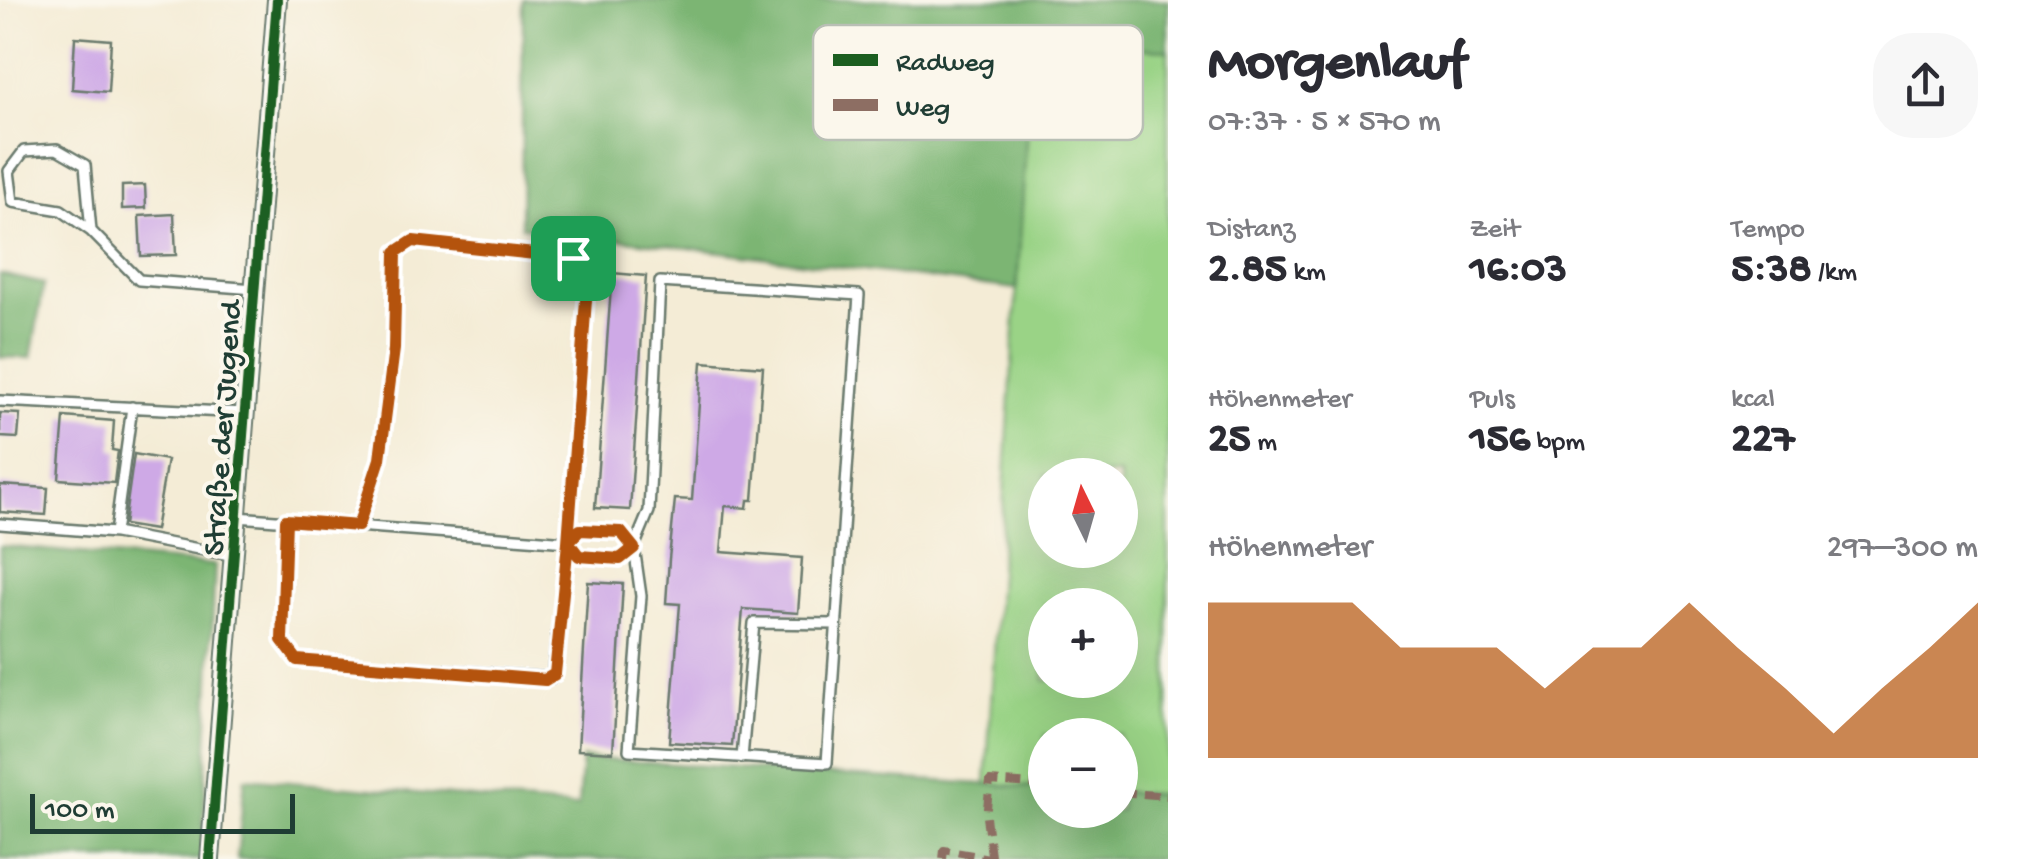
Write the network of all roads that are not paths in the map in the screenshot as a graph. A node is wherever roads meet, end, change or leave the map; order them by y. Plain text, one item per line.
1 (277, 0) edge
2 (91, 232) junction
3 (255, 289) junction
4 (0, 401) edge
5 (132, 407) junction
6 (245, 413) junction
7 (237, 517) junction
8 (286, 520) junction
9 (0, 524) edge
10 (358, 526) junction
11 (115, 532) junction
12 (568, 542) junction
13 (634, 548) junction
14 (235, 556) junction
15 (836, 624) junction
16 (742, 758) junction
17 (210, 859) edge

1 - 3 street, Straße der Jugend
2 - 2 lane
2 - 3 lane
3 - 6 street, Straße der Jugend
4 - 5 lane
5 - 6 lane
5 - 11 lane
6 - 7 street, Straße der Jugend
7 - 8 lane
7 - 14 street, Straße der Jugend
8 - 10 lane
8 - 12 lane
9 - 11 lane
10 - 12 lane
10 - 12 lane
11 - 14 lane
12 - 13 lane
12 - 13 lane
13 - 15 lane
13 - 16 lane
14 - 17 street, Straße der Jugend
15 - 16 lane
15 - 16 lane

